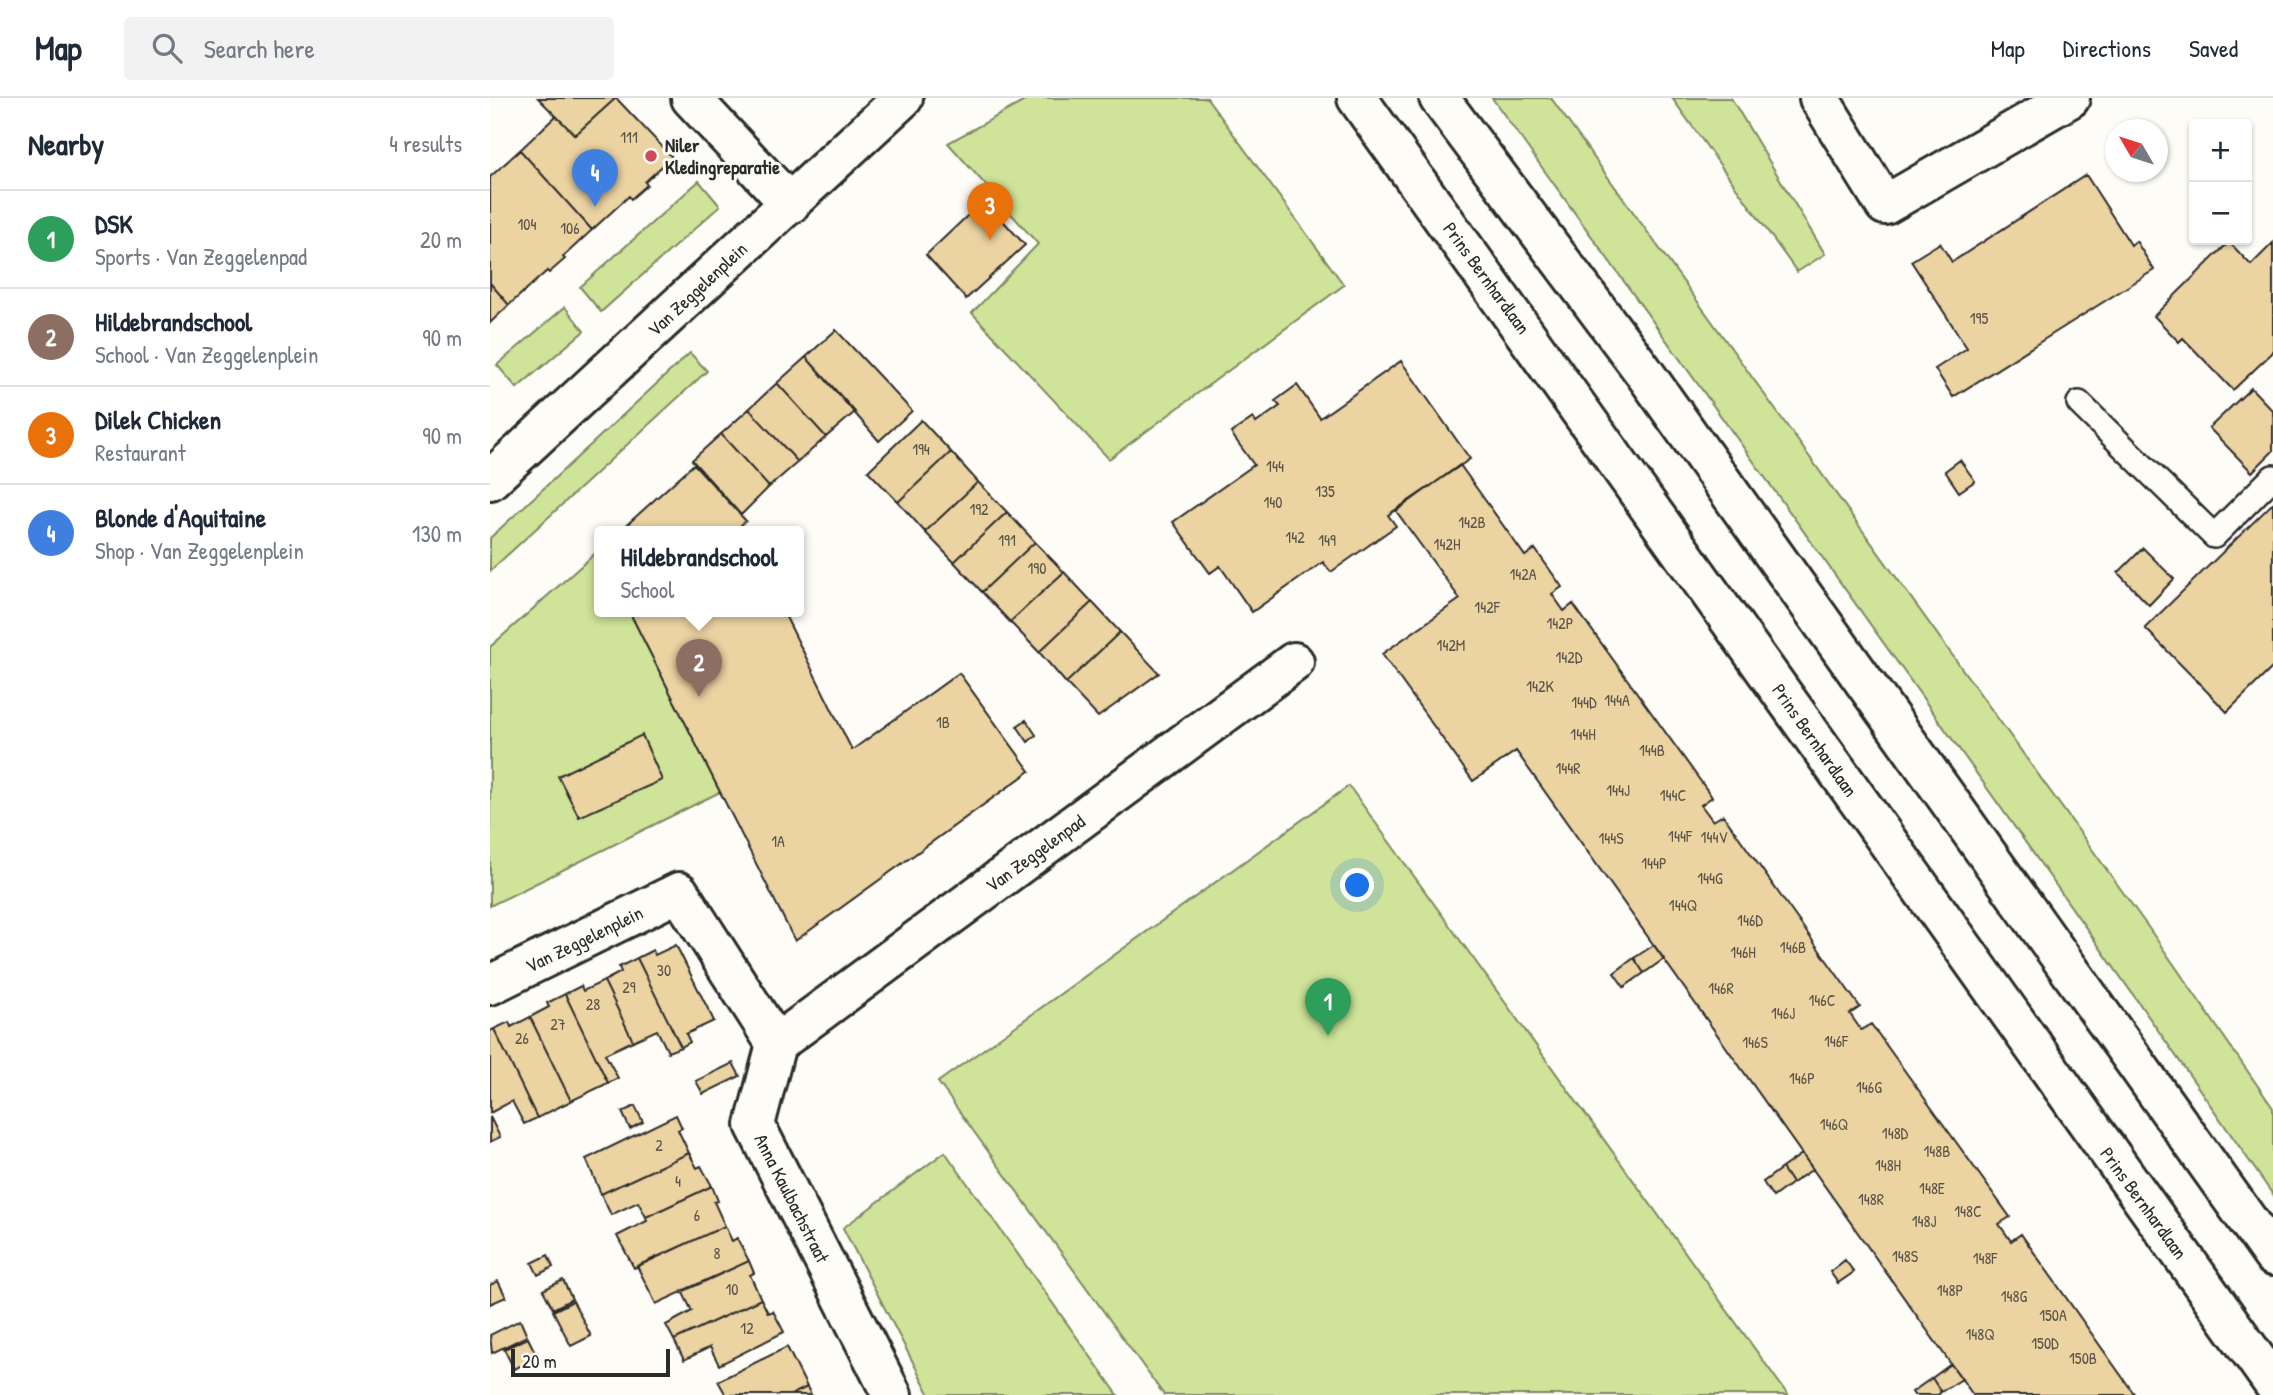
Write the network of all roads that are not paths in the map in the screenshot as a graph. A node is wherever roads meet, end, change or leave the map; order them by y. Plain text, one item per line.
1 (691, 98) edge
2 (903, 98) edge
3 (1357, 98) edge
4 (1439, 98) edge
5 (1819, 98) edge
6 (2070, 98) edge
7 (790, 204) junction
8 (2079, 403) dead end
9 (2273, 477) edge
10 (490, 480) edge
11 (1294, 662) dead end
12 (490, 985) edge
13 (776, 1044) junction
14 (2273, 1256) edge
15 (2273, 1383) edge
16 (892, 1395) edge

1 - 7 main road
2 - 7 main road, Van Zeggelenplein
3 - 15 main road, Prins Bernhardlaan
4 - 14 main road
5 - 6 main road
7 - 10 main road, Van Zeggelenplein
8 - 9 lane
11 - 13 main road, Van Zeggelenpad
12 - 13 main road, Van Zeggelenplein
13 - 16 main road, Anna Kaulbachstraat

